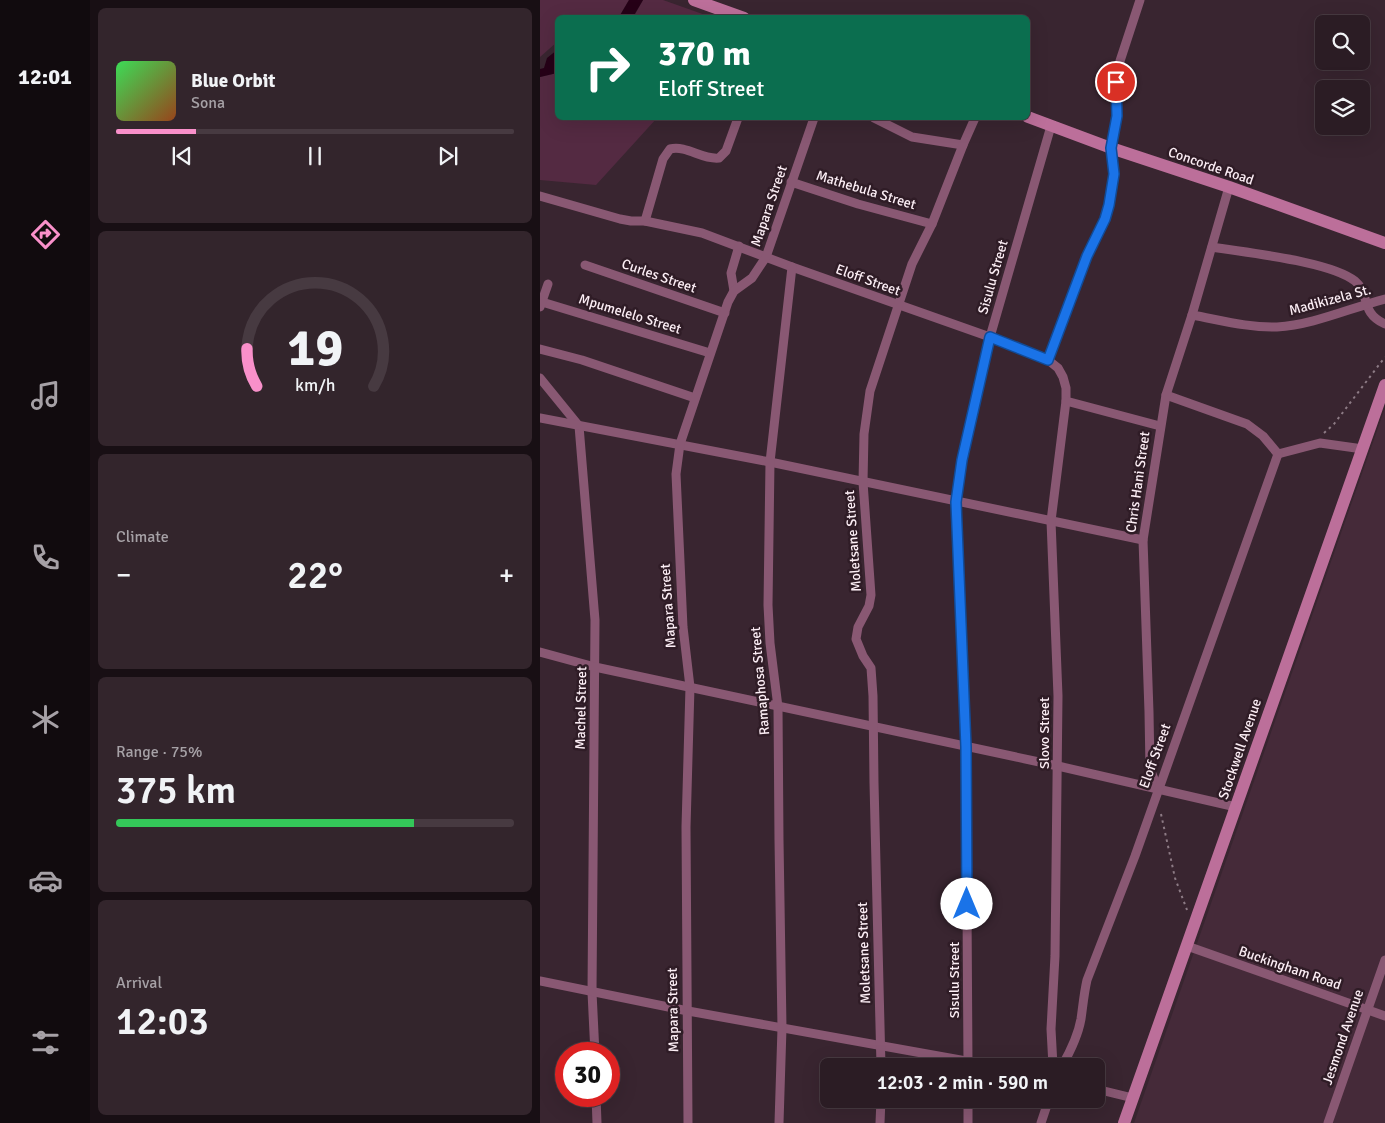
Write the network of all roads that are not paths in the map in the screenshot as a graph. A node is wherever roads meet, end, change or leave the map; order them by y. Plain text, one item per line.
1 (694, 0) edge
2 (1140, 0) edge
3 (736, 15) edge
4 (1030, 118) edge
5 (737, 120) edge
6 (813, 120) edge
7 (878, 120) edge
8 (974, 120) edge
9 (1051, 126) junction
10 (963, 145) junction
11 (1111, 148) junction
12 (792, 182) junction
13 (1229, 187) junction
14 (540, 196) edge
15 (645, 221) junction
16 (932, 224) junction
17 (1385, 243) edge
18 (739, 246) junction
19 (1212, 247) junction
20 (766, 257) junction
21 (585, 266) dead end
22 (792, 267) junction
23 (548, 284) dead end
24 (734, 291) junction
25 (1385, 299) edge
26 (1366, 304) junction
27 (541, 305) edge
28 (898, 305) junction
29 (725, 313) junction
30 (1192, 315) junction
31 (1385, 324) edge
32 (990, 337) junction
33 (540, 349) edge
34 (710, 353) junction
35 (1048, 360) junction
36 (540, 378) edge
37 (1385, 385) edge
38 (1166, 395) junction
39 (695, 398) junction
40 (1066, 401) junction
41 (540, 418) edge
42 (579, 426) junction
43 (1160, 426) junction
44 (680, 444) junction
45 (1363, 448) junction
46 (1278, 454) junction
47 (770, 462) junction
48 (862, 482) junction
49 (956, 502) junction
50 (1051, 521) junction
51 (1143, 540) junction
52 (540, 652) edge
53 (595, 667) junction
54 (690, 687) junction
55 (778, 706) junction
56 (873, 728) junction
57 (966, 747) junction
58 (1058, 766) junction
59 (1158, 789) junction
60 (1236, 807) junction
61 (1186, 946) junction
62 (1385, 960) edge
63 (540, 981) edge
64 (592, 992) junction
65 (1367, 1010) junction
66 (688, 1011) junction
67 (1385, 1016) edge
68 (782, 1028) junction
69 (594, 1042) edge
70 (880, 1046) junction
71 (880, 1058) edge
72 (939, 1058) edge
73 (968, 1058) edge
74 (1053, 1058) edge
75 (1066, 1058) edge
76 (1105, 1091) edge
77 (1133, 1098) junction
78 (596, 1107) edge
79 (881, 1108) edge
80 (968, 1108) edge
81 (1046, 1108) edge
82 (597, 1123) edge
83 (688, 1123) edge
84 (779, 1123) edge
85 (880, 1123) edge
86 (968, 1123) edge
87 (1041, 1123) edge
88 (1124, 1123) edge
89 (1328, 1123) edge

1 - 3 street
2 - 11 street
4 - 9 street, Concorde Road
5 - 15 street
6 - 12 street, Mapara Street
7 - 10 street
8 - 10 street, Moletsane Street
9 - 11 street, Concorde Road
9 - 32 street, Sisulu Street
10 - 16 street, Moletsane Street
11 - 13 street, Concorde Road
11 - 35 street
12 - 16 street, Mathebula Street
12 - 20 street, Mapara Street
13 - 17 street, Concorde Road
13 - 19 street, Chris Hani Street
14 - 15 street, Eloff Street
15 - 18 street, Eloff Street
16 - 28 street, Moletsane Street
18 - 20 street, Eloff Street
18 - 24 street
19 - 26 street
19 - 30 street, Chris Hani Street
20 - 22 street, Eloff Street
20 - 24 street, Mapara Street
21 - 29 street, Curles Street
22 - 28 street, Eloff Street
22 - 47 street, Ramaphosa Street
23 - 27 street
24 - 29 street, Mapara Street
25 - 26 street, Madikizela St.
26 - 30 street, Madikizela St.
26 - 31 street
27 - 34 street, Mpumelelo Street
28 - 32 street, Eloff Street
28 - 48 street, Moletsane Street
29 - 34 street, Mapara Street
30 - 38 street, Chris Hani Street
32 - 35 street, Eloff Street
32 - 49 street, Sisulu Street
33 - 39 street
34 - 39 street, Mapara Street
35 - 40 street, Eloff Street
36 - 42 street
37 - 45 street, Stockwell Avenue
38 - 43 street, Chris Hani Street
38 - 46 street
39 - 44 street, Mapara Street
40 - 43 street
40 - 50 street, Slovo Street
41 - 42 street
42 - 44 street
42 - 53 street, Machel Street
43 - 51 street, Chris Hani Street
44 - 47 street
44 - 54 street, Mapara Street
45 - 46 street
45 - 60 street, Stockwell Avenue
46 - 59 street, Eloff Street
47 - 48 street
47 - 55 street, Ramaphosa Street
48 - 49 street
48 - 56 street, Moletsane Street
49 - 50 street
49 - 57 street, Sisulu Street
50 - 51 street
50 - 58 street, Slovo Street
51 - 59 street, Chris Hani Street
52 - 53 street
53 - 54 street
53 - 64 street, Machel Street
54 - 55 street
54 - 66 street, Mapara Street
55 - 56 street
55 - 68 street, Ramaphosa Street
56 - 57 street
56 - 70 street, Moletsane Street
57 - 58 street
57 - 73 street, Sisulu Street
58 - 59 street
58 - 74 street, Slovo Street
59 - 60 street
59 - 75 street, Eloff Street
60 - 61 street, Stockwell Avenue
61 - 65 street, Buckingham Road
61 - 77 street, Stockwell Avenue
62 - 65 street, Jesmond Avenue
63 - 64 street
64 - 66 street
64 - 69 street, Machel Street
65 - 67 street, Buckingham Road
65 - 89 street, Jesmond Avenue
66 - 68 street
66 - 83 street, Mapara Street
68 - 70 street
68 - 84 street, Ramaphosa Street
70 - 71 street, Moletsane Street
70 - 72 street
76 - 77 street
77 - 88 street, Stockwell Avenue
78 - 82 street
79 - 85 street
80 - 86 street
81 - 87 street

